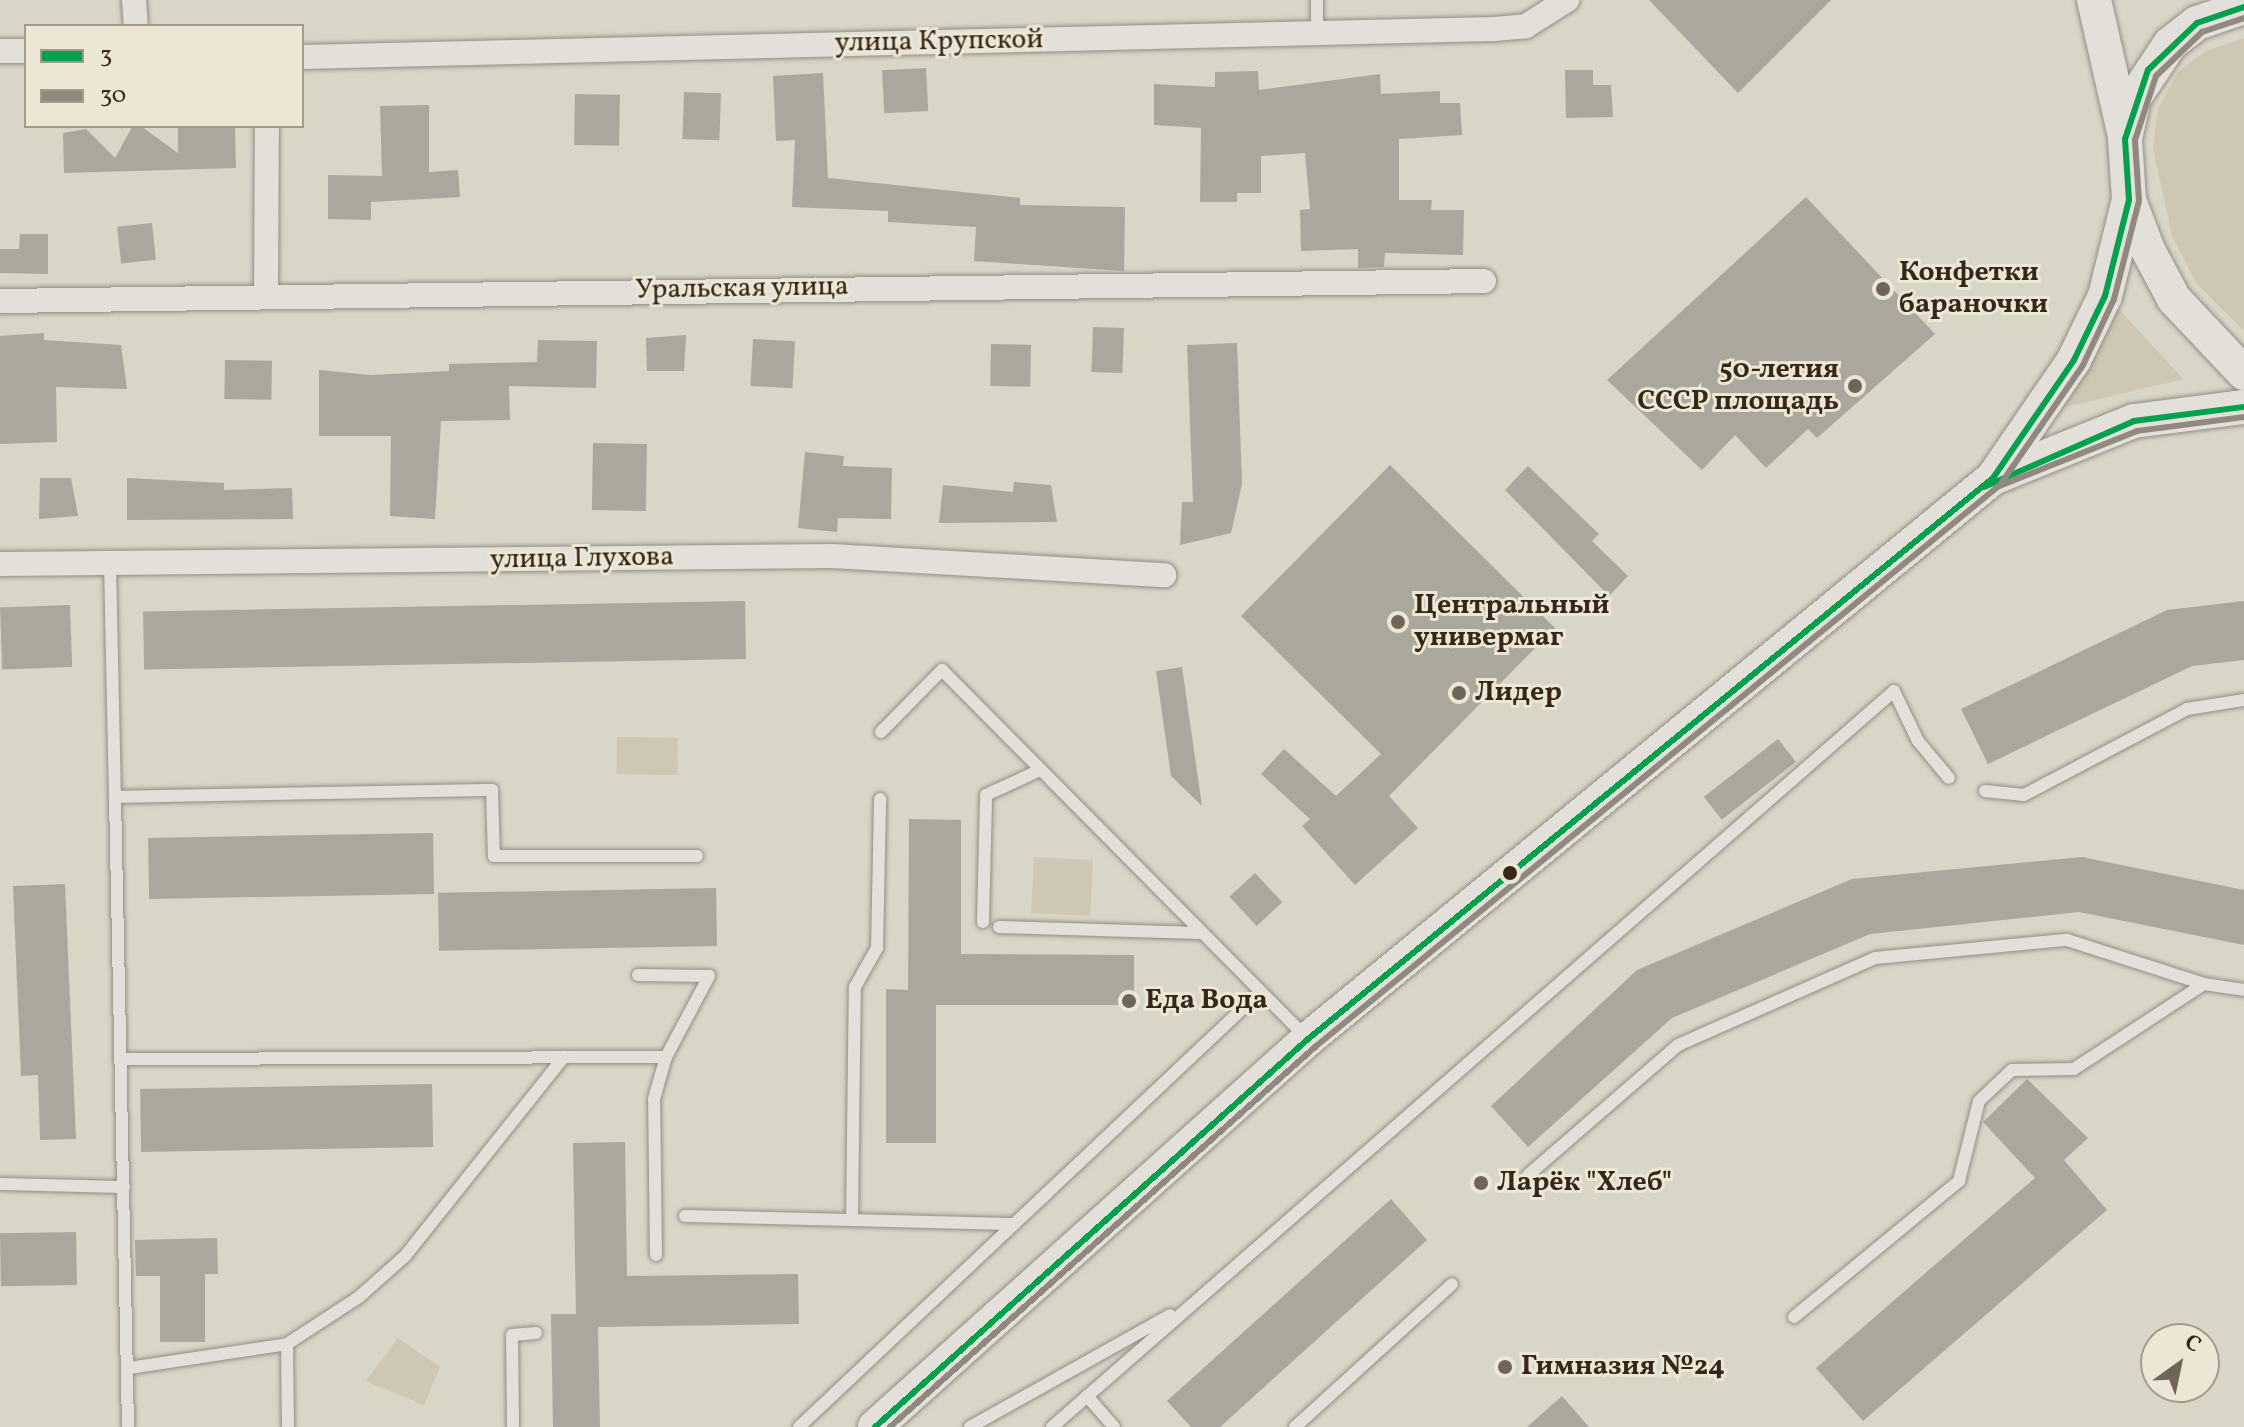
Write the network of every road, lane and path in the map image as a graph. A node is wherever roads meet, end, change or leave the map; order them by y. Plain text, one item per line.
1 (134, 0) edge
2 (1317, 0) edge
3 (1567, 0) edge
4 (2094, 0) edge
5 (2244, 7) edge
6 (136, 24) edge
7 (1317, 33) junction
8 (0, 51) edge
9 (24, 51) edge
10 (304, 57) edge
11 (267, 128) edge
12 (2125, 139) junction
13 (2129, 200) junction
14 (1484, 281) dead end
15 (266, 294) junction
16 (0, 301) edge
17 (2244, 373) edge
18 (2244, 407) edge
19 (1993, 478) junction
20 (110, 562) junction
21 (0, 564) edge
22 (1164, 575) dead end
23 (2244, 700) edge
24 (881, 732) dead end
25 (1040, 770) junction
26 (1949, 778) dead end
27 (1985, 791) dead end
28 (115, 797) junction
29 (880, 799) dead end
30 (697, 856) dead end
31 (983, 922) dead end
32 (999, 927) dead end
33 (1199, 933) junction
34 (638, 975) dead end
35 (2204, 984) junction
36 (2244, 990) edge
37 (1258, 994) junction
38 (1308, 1039) junction
39 (564, 1057) junction
40 (666, 1057) junction
41 (125, 1059) junction
42 (1528, 1175) dead end
43 (0, 1184) edge
44 (124, 1187) junction
45 (685, 1216) dead end
46 (852, 1220) junction
47 (1014, 1224) junction
48 (656, 1255) dead end
49 (1452, 1284) dead end
50 (1196, 1300) junction
51 (1794, 1317) dead end
52 (536, 1333) dead end
53 (287, 1344) junction
54 (129, 1368) junction
55 (1087, 1396) junction
56 (128, 1427) edge
57 (288, 1427) edge
58 (513, 1427) edge
59 (799, 1427) edge
60 (875, 1427) edge
61 (970, 1427) edge
62 (1052, 1427) edge
63 (1114, 1427) edge
64 (1295, 1427) edge

1 - 6 street
2 - 7 lane
3 - 7 street, улица Крупской
4 - 12 main road
5 - 12 main road
7 - 10 street, улица Крупской
8 - 9 street
11 - 15 street
12 - 13 main road
13 - 17 main road
13 - 19 main road
14 - 15 street, Уральская улица
15 - 16 street, Уральская улица
18 - 19 main road
19 - 38 main road
20 - 21 street, улица Глухова
20 - 22 street, улица Глухова
20 - 28 lane
23 - 27 lane
24 - 25 lane
25 - 31 lane
25 - 33 lane
26 - 50 lane
28 - 30 lane
28 - 41 lane
29 - 46 lane
32 - 33 lane
33 - 37 lane
34 - 40 lane
35 - 36 lane
35 - 42 lane
35 - 51 lane
37 - 38 lane
37 - 47 lane
38 - 60 main road
39 - 40 lane
39 - 41 lane
39 - 53 lane
40 - 48 lane
41 - 44 lane
43 - 44 lane
44 - 54 lane
45 - 46 lane
46 - 47 lane
47 - 59 lane
49 - 64 lane
50 - 55 lane
50 - 61 lane
52 - 58 lane
53 - 54 lane
53 - 57 lane
54 - 56 lane
55 - 62 lane
55 - 63 lane

